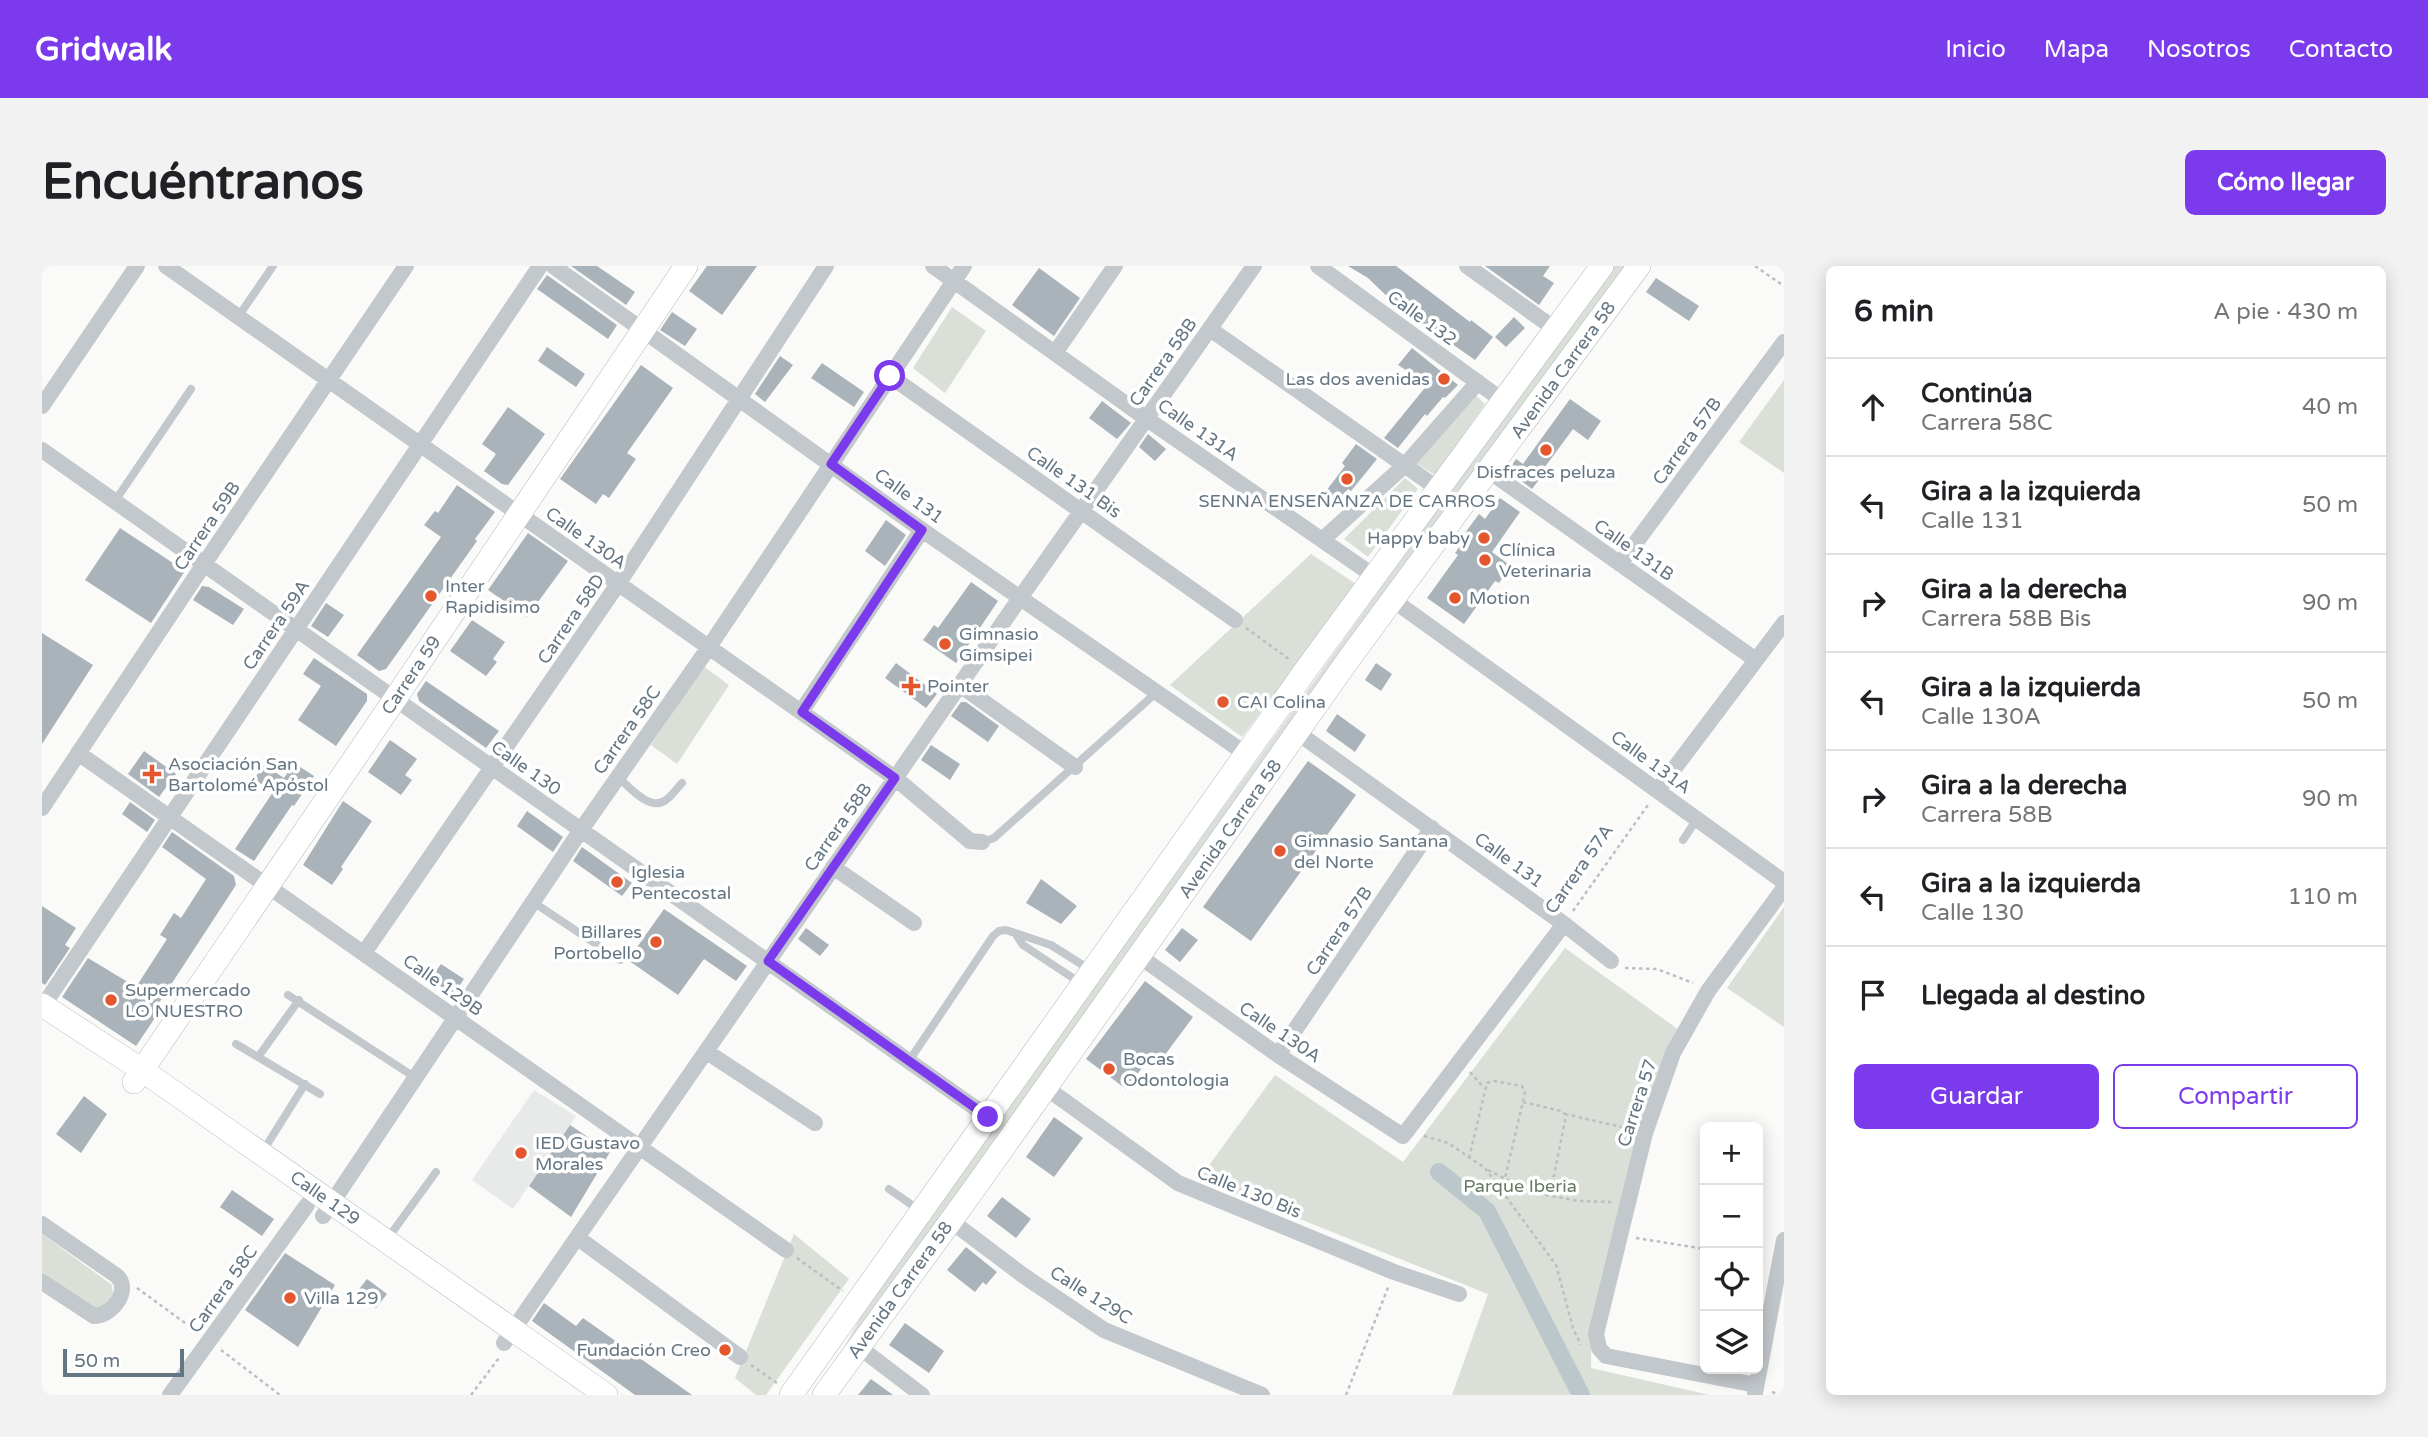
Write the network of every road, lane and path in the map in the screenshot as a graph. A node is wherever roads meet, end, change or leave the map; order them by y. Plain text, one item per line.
1 (137, 266) edge
2 (166, 266) edge
3 (273, 266) edge
4 (406, 266) edge
5 (540, 266) edge
6 (552, 266) edge
7 (686, 266) edge
8 (825, 266) edge
9 (933, 266) edge
10 (964, 266) edge
11 (1115, 266) edge
12 (1254, 266) edge
13 (1318, 266) edge
14 (1466, 266) edge
15 (1601, 266) edge
16 (1640, 266) edge
17 (1755, 266) edge
18 (954, 281) junction
19 (1784, 286) edge
20 (238, 317) junction
21 (1210, 329) junction
22 (1555, 329) junction
23 (642, 331) junction
24 (1784, 342) edge
25 (1055, 353) junction
26 (890, 376) junction
27 (329, 382) junction
28 (1478, 382) junction
29 (191, 389) dead end
30 (738, 399) junction
31 (1502, 400) junction
32 (42, 406) edge
33 (1147, 419) junction
34 (420, 445) junction
35 (42, 450) edge
36 (831, 464) junction
37 (1405, 465) junction
38 (1489, 471) junction
39 (1437, 488) junction
40 (115, 502) junction
41 (1082, 512) junction
42 (520, 515) junction
43 (922, 530) junction
44 (1322, 540) junction
45 (204, 564) junction
46 (1620, 564) junction
47 (1374, 576) junction
48 (618, 584) junction
49 (1020, 598) junction
50 (1393, 600) junction
51 (1235, 620) joint
52 (1784, 623) edge
53 (296, 629) junction
54 (709, 647) junction
55 (1756, 660) junction
56 (1305, 671) junction
57 (960, 685) junction
58 (1157, 692) junction
59 (395, 699) junction
60 (802, 712) junction
61 (1298, 733) junction
62 (78, 753) junction
63 (1246, 754) junction
64 (493, 767) junction
65 (1075, 767) junction
66 (618, 777) junction
67 (895, 778) junction
68 (681, 783) dead end
69 (1658, 790) junction
70 (42, 808) edge
71 (169, 817) junction
72 (1697, 819) junction
73 (1432, 828) junction
74 (581, 830) junction
75 (1682, 840) dead end
76 (982, 842) joint
77 (833, 867) junction
78 (1784, 882) edge
79 (268, 886) junction
80 (1784, 888) edge
81 (533, 902) junction
82 (914, 923) dead end
83 (1564, 924) junction
84 (1015, 933) junction
85 (364, 953) junction
86 (1139, 956) junction
87 (620, 960) dead end
88 (768, 961) junction
89 (1611, 961) joint
90 (1087, 978) junction
91 (1708, 991) junction
92 (288, 995) dead end
93 (299, 1000) junction
94 (42, 1006) edge
95 (456, 1018) junction
96 (42, 1024) edge
97 (236, 1044) dead end
98 (707, 1052) junction
99 (1278, 1055) junction
100 (258, 1057) junction
101 (909, 1061) junction
102 (1460, 1061) junction
103 (138, 1076) junction
104 (416, 1078) junction
105 (305, 1084) junction
106 (1045, 1087) junction
107 (1484, 1088) junction
108 (320, 1094) dead end
109 (1523, 1102) junction
110 (1565, 1114) junction
111 (988, 1117) junction
112 (815, 1124) dead end
113 (1645, 1133) junction
114 (1404, 1136) junction
115 (641, 1147) junction
116 (261, 1154) junction
117 (1469, 1158) junction
118 (1485, 1168) junction
119 (436, 1172) dead end
120 (1505, 1178) junction
121 (889, 1189) dead end
122 (1550, 1195) junction
123 (1629, 1203) junction
124 (321, 1208) junction
125 (922, 1211) junction
126 (951, 1221) junction
127 (42, 1224) edge
128 (1621, 1236) junction
129 (578, 1238) junction
130 (1784, 1240) edge
131 (386, 1241) junction
132 (1700, 1248) edge
133 (786, 1250) joint
134 (1394, 1272) junction
135 (43, 1285) edge
136 (1459, 1294) dead end
137 (853, 1298) dead end
138 (508, 1340) junction
139 (859, 1347) junction
140 (1606, 1356) junction
141 (740, 1357) joint
142 (785, 1390) edge
143 (1755, 1390) edge
144 (170, 1395) edge
145 (471, 1395) edge
146 (578, 1395) edge
147 (606, 1395) edge
148 (824, 1395) edge
149 (922, 1395) edge
150 (1262, 1395) edge
151 (1346, 1395) edge

1 - 32 street
2 - 20 street, Calle 130A
3 - 20 lane
4 - 27 street, Carrera 59B
5 - 34 street, Carrera 59A
6 - 23 street, Calle 131
7 - 23 main road, Carrera 59
8 - 30 street, Carrera 58D
9 - 18 street, Calle 131A
10 - 18 street, Carrera 58C
11 - 25 street
12 - 21 street, Carrera 58B
13 - 28 street, Calle 132
14 - 22 street
15 - 22 main road, Avenida Carrera 58
16 - 38 main road, Avenida Carrera 58
17 - 19 path
18 - 25 street, Calle 131A
18 - 26 street, Carrera 58C
20 - 27 street, Calle 130A
21 - 33 street, Carrera 58B
21 - 37 street
22 - 31 main road, Avenida Carrera 58
23 - 30 street, Calle 131
23 - 42 main road, Carrera 59
24 - 46 street, Carrera 57B
25 - 33 street, Calle 131A
26 - 36 street, Carrera 58C
26 - 41 street, Calle 131 Bis
27 - 34 street, Calle 130A
27 - 45 street, Carrera 59B
28 - 31 street, Calle 132
28 - 37 street
29 - 40 lane
30 - 36 street, Calle 131
30 - 48 street, Carrera 58D
31 - 39 main road, Avenida Carrera 58
33 - 41 street, Carrera 58B
33 - 44 street, Calle 131A
34 - 42 street, Calle 130A
34 - 53 street, Carrera 59A
35 - 40 street, Calle 130
36 - 43 street, Calle 131
36 - 54 street, Carrera 58C
37 - 39 street
37 - 44 street
38 - 46 street, Calle 131B
38 - 50 main road, Avenida Carrera 58
39 - 47 main road, Avenida Carrera 58
40 - 45 street, Calle 130
41 - 49 street, Carrera 58B
41 - 51 street, Calle 131 Bis
42 - 48 street, Calle 130A
42 - 59 main road, Carrera 59
43 - 49 street, Calle 131
43 - 60 street
44 - 47 street, Calle 131A
45 - 53 street, Calle 130
45 - 62 street, Carrera 59B
46 - 55 street, Calle 131B
47 - 56 main road, Avenida Carrera 58
48 - 54 street, Calle 130A
48 - 64 street, Carrera 58D
49 - 57 street, Carrera 58B
49 - 58 street, Calle 131
50 - 61 main road, Avenida Carrera 58
50 - 69 street, Calle 131A
51 - 56 path
52 - 55 street
53 - 59 street, Calle 130
53 - 71 street, Carrera 59A
54 - 60 street, Calle 130A
54 - 66 street, Carrera 58C
55 - 69 street
56 - 63 main road, Avenida Carrera 58
57 - 65 street
57 - 67 street, Carrera 58B
58 - 63 street, Calle 131
58 - 65 lane
59 - 64 street, Calle 130
59 - 79 main road, Carrera 59
60 - 67 street, Calle 130A
61 - 73 street, Calle 131
61 - 86 main road, Avenida Carrera 58
62 - 70 street, Carrera 59B
62 - 71 street, Calle 129B
63 - 90 main road, Avenida Carrera 58
64 - 74 street, Calle 130
64 - 85 street, Carrera 58D
65 - 76 lane
66 - 68 lane
66 - 74 street, Carrera 58C
67 - 76 street, Calle 130A
67 - 77 street, Carrera 58B
69 - 72 street, Calle 131A
69 - 83 path, Carrera 57A
71 - 79 street, Calle 129B
71 - 94 street, Carrera 59A
72 - 75 lane
72 - 78 street, Calle 131A
73 - 83 street, Calle 131
73 - 99 street, Carrera 57B
74 - 81 street, Carrera 58C
74 - 88 street, Calle 130
77 - 82 street
77 - 88 street, Carrera 58B
79 - 85 street, Calle 129B
79 - 103 main road, Carrera 59
80 - 91 street, Carrera 57
81 - 87 lane
81 - 95 street, Carrera 58C
83 - 89 street, Calle 131
83 - 102 street, Carrera 57A
84 - 90 lane
84 - 90 lane
84 - 101 lane
85 - 95 street, Calle 129B
86 - 99 street, Calle 130A
86 - 106 main road, Avenida Carrera 58
88 - 98 street, Carrera 58B
88 - 101 street, Calle 130
89 - 91 path
90 - 111 main road, Avenida Carrera 58
91 - 113 street, Carrera 57
92 - 93 lane
93 - 100 lane
93 - 104 lane
94 - 103 main road, Calle 129
95 - 104 street, Carrera 58C
95 - 115 street, Calle 129B
96 - 103 main road, Calle 129
97 - 100 lane
98 - 112 street
98 - 115 street, Carrera 58B
99 - 114 street, Calle 130A
100 - 105 lane
101 - 111 street, Calle 130
102 - 107 path
102 - 114 street, Carrera 57A
103 - 116 main road, Calle 129
103 - 124 main road, Calle 129
104 - 124 street, Carrera 58C
105 - 108 lane
105 - 116 lane
106 - 126 main road, Avenida Carrera 58
106 - 134 street, Calle 130 Bis
107 - 109 path
107 - 117 path
109 - 110 path
109 - 120 path
110 - 113 path
110 - 122 path
111 - 125 main road, Avenida Carrera 58
113 - 123 street, Carrera 57
114 - 117 path
115 - 129 street, Carrera 58B
115 - 133 street, Calle 129B
116 - 124 main road, Calle 129
117 - 118 path
118 - 120 path
118 - 140 path
119 - 131 lane
120 - 122 path
121 - 125 lane
122 - 123 path
123 - 128 street, Carrera 57
124 - 131 main road, Calle 129
124 - 138 main road, Calle 129
124 - 144 street, Carrera 58C
125 - 142 main road, Avenida Carrera 58
126 - 139 main road, Avenida Carrera 58
126 - 150 street, Calle 129C
127 - 135 street
128 - 132 path
128 - 140 street, Carrera 57
129 - 138 street, Carrera 58B
129 - 141 street
130 - 143 street
131 - 138 main road, Calle 129
133 - 137 path
134 - 136 street, Calle 130 Bis
134 - 151 path
138 - 145 path
138 - 146 main road, Calle 129
138 - 147 main road, Calle 129
139 - 148 main road, Avenida Carrera 58
139 - 149 street
140 - 143 street
141 - 142 path

